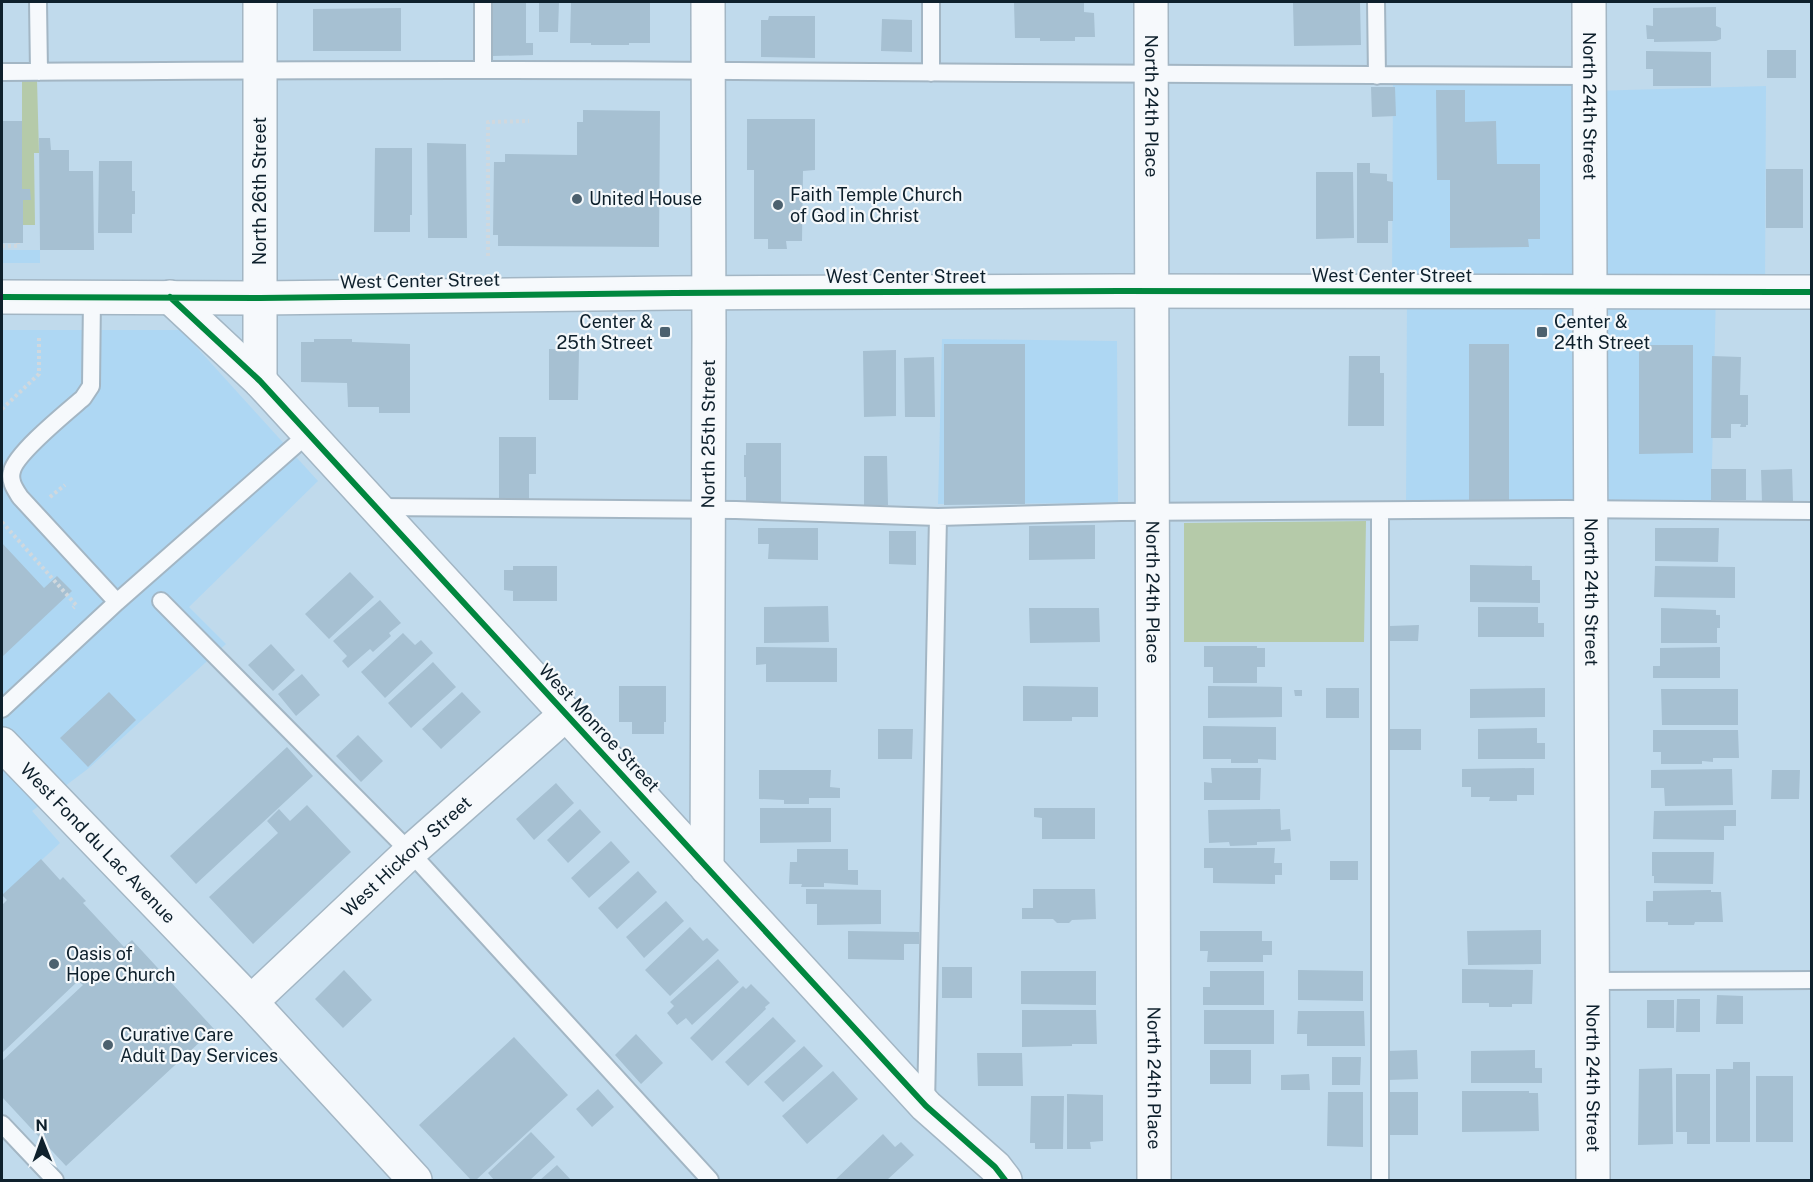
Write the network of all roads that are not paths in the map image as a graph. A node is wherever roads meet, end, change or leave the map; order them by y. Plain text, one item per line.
1 (38, 2) edge
2 (260, 2) edge
3 (483, 2) edge
4 (708, 2) edge
5 (931, 2) edge
6 (1150, 2) edge
7 (1376, 2) edge
8 (1589, 2) edge
9 (260, 70) junction
10 (483, 70) junction
11 (708, 71) junction
12 (2, 72) edge
13 (39, 72) junction
14 (931, 73) junction
15 (1151, 74) junction
16 (1377, 76) junction
17 (1589, 76) junction
18 (1151, 291) junction
19 (1590, 291) junction
20 (709, 292) junction
21 (1812, 292) edge
22 (2, 297) edge
23 (92, 297) junction
24 (170, 297) junction
25 (260, 298) junction
26 (260, 381) junction
27 (308, 434) junction
28 (376, 507) junction
29 (1591, 509) junction
30 (708, 510) junction
31 (1380, 511) junction
32 (1152, 512) junction
33 (1812, 512) edge
34 (938, 517) junction
35 (161, 601) dead end
36 (117, 602) junction
37 (2, 709) edge
38 (566, 714) junction
39 (2, 744) edge
40 (410, 852) junction
41 (707, 868) junction
42 (1812, 980) edge
43 (1592, 981) junction
44 (251, 1002) junction
45 (926, 1106) junction
46 (2, 1124) edge
47 (55, 1180) edge
48 (415, 1180) edge
49 (710, 1180) edge
50 (1005, 1180) edge
51 (1154, 1180) edge
52 (1380, 1180) edge
53 (1593, 1180) edge

1 - 13 lane
2 - 9 street, North 26th Street
3 - 10 lane
4 - 11 street, North 25th Street
5 - 14 lane
6 - 15 street, North 24th Place
7 - 16 lane
8 - 17 street, North 24th Street
9 - 10 lane
9 - 13 lane
9 - 25 street, North 26th Street
10 - 11 lane
11 - 14 lane
11 - 20 street, North 25th Street
12 - 13 lane
14 - 15 lane
15 - 16 lane
15 - 18 street, North 24th Place
16 - 17 lane
17 - 19 street, North 24th Street
18 - 19 street, West Center Street
18 - 20 street, West Center Street
18 - 32 street, North 24th Place
19 - 21 street, West Center Street
19 - 29 street, North 24th Street
20 - 25 street, West Center Street
20 - 30 street, North 25th Street
22 - 23 street, West Center Street
23 - 24 street, West Center Street
23 - 36 lane
24 - 25 street, West Center Street
24 - 26 street, West Monroe Street
25 - 26 street, North 26th Street
26 - 27 street, West Monroe Street
27 - 28 street, West Monroe Street
27 - 36 lane
28 - 30 lane
28 - 38 street, West Monroe Street
29 - 31 lane
29 - 33 lane
29 - 43 street, North 24th Street
30 - 34 lane
30 - 41 street, North 25th Street
31 - 32 lane
31 - 52 lane
32 - 34 lane
32 - 51 street, North 24th Place
34 - 45 lane
35 - 40 lane
36 - 37 lane
38 - 40 street, West Hickory Street
38 - 41 street, West Monroe Street
39 - 44 street, West Fond du Lac Avenue
40 - 44 street, West Hickory Street
40 - 49 lane
41 - 45 street, West Monroe Street
42 - 43 lane
43 - 53 street, North 24th Street
44 - 48 street, West Fond du Lac Avenue
45 - 50 street, West Monroe Street
46 - 47 lane

